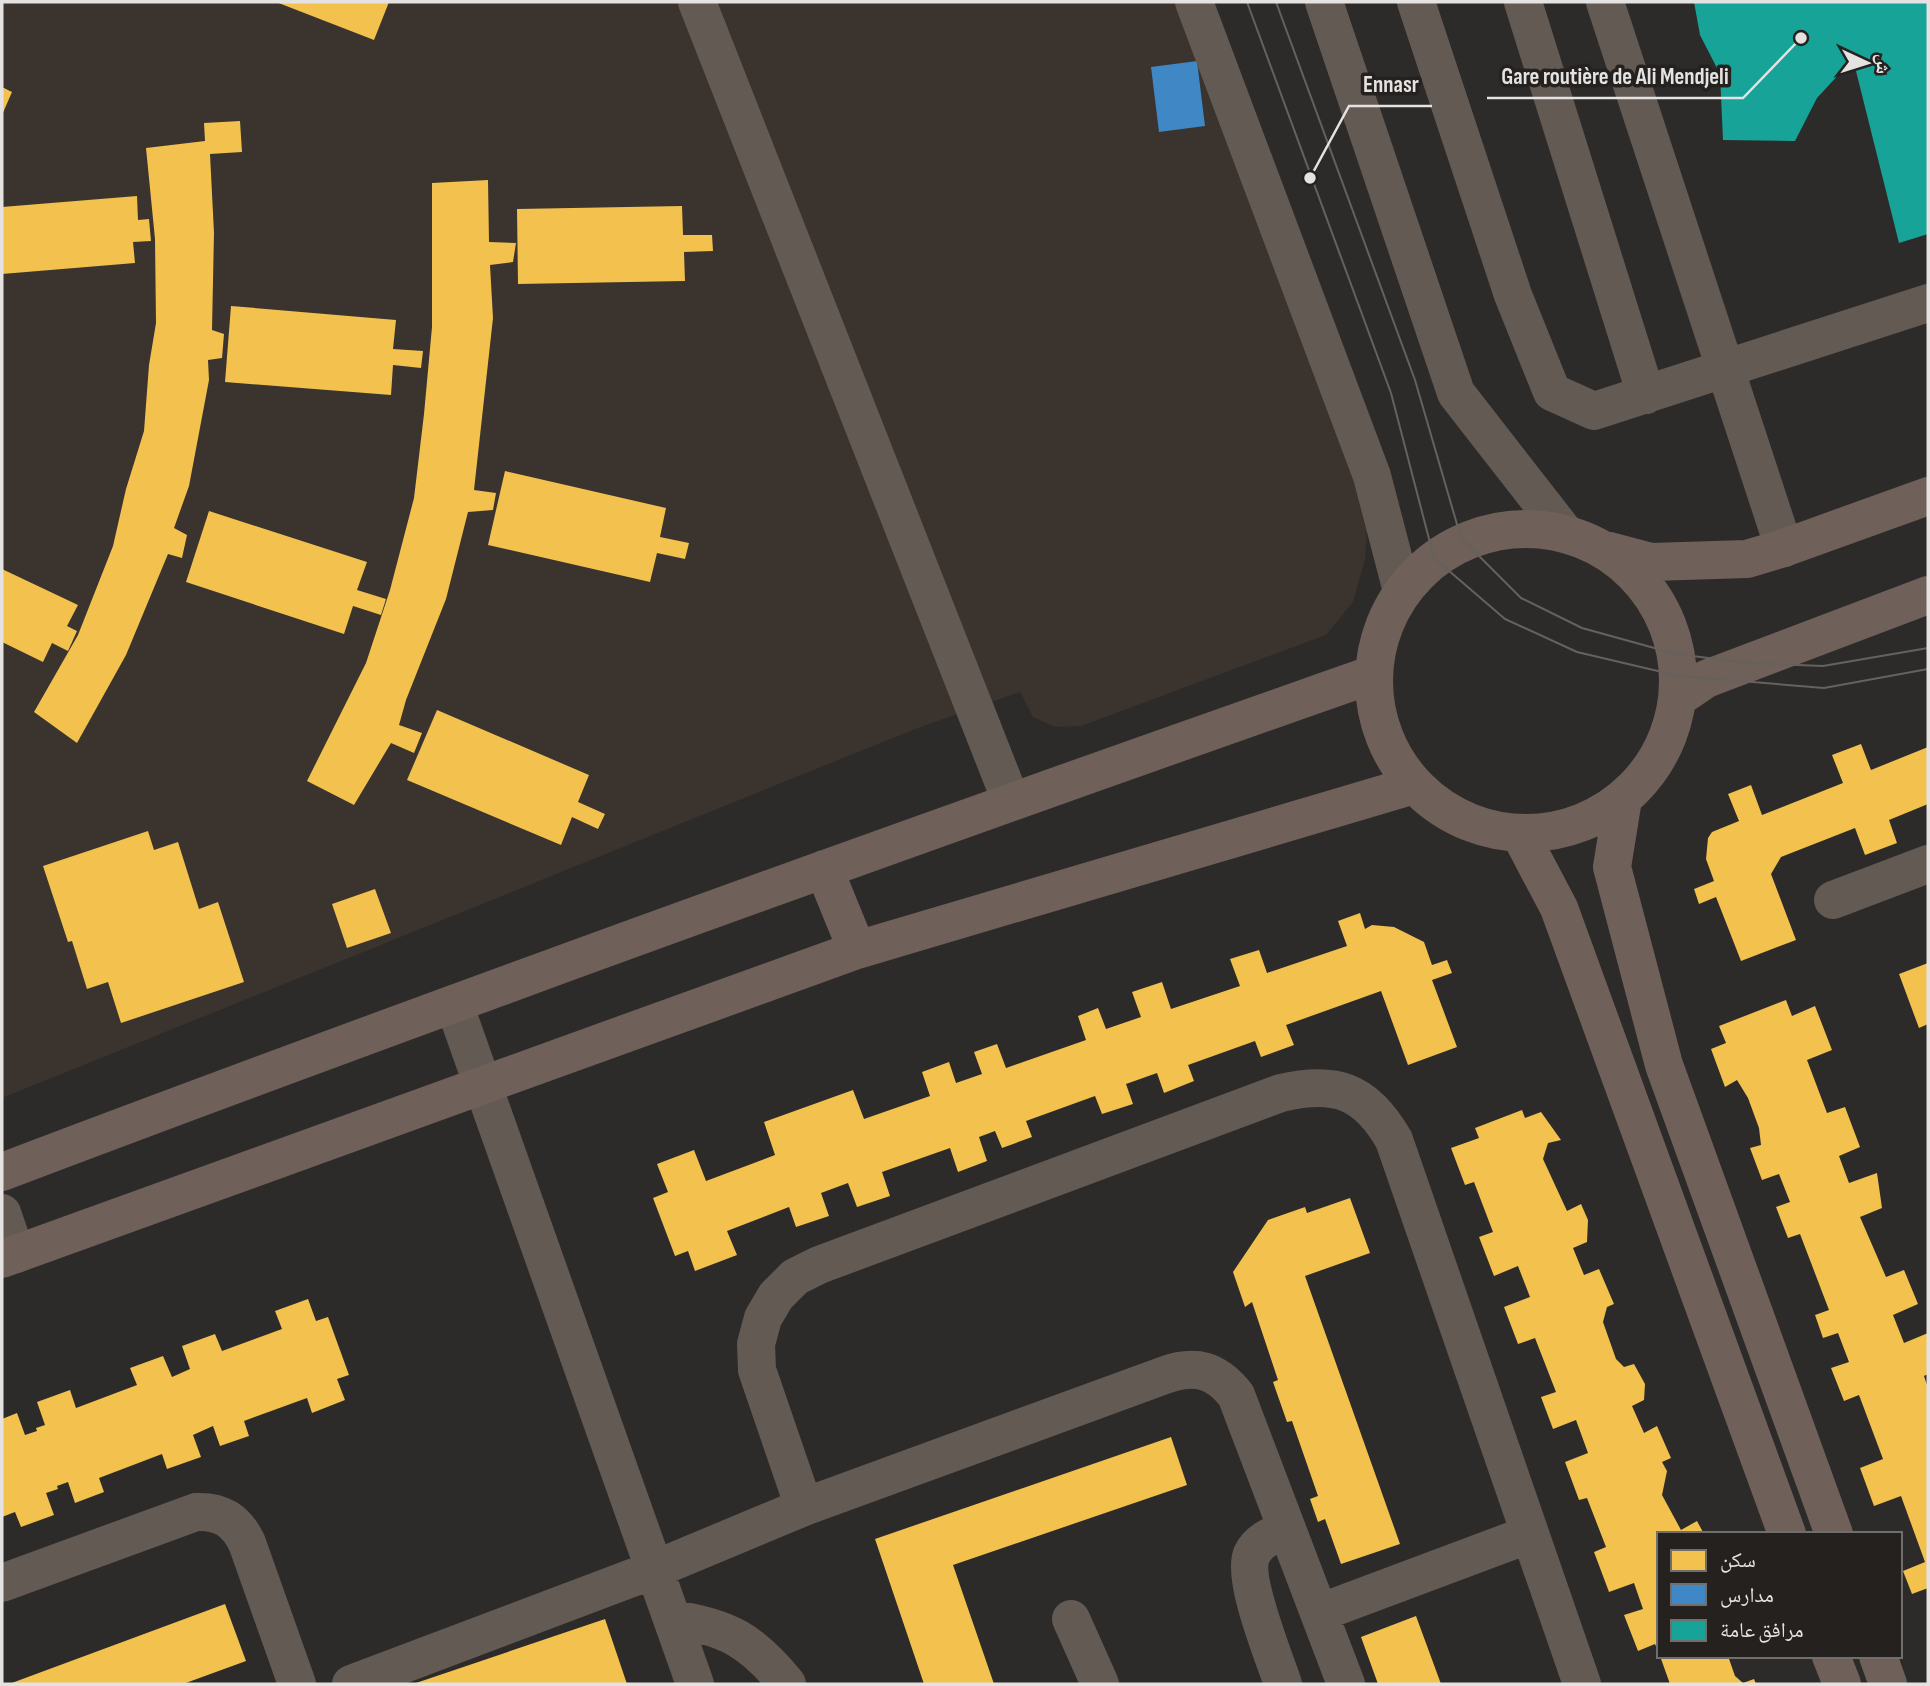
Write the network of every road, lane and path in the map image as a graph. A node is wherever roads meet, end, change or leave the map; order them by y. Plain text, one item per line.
1 (697, 2) edge
2 (1194, 2) edge
3 (1324, 2) edge
4 (1416, 2) edge
5 (1523, 2) edge
6 (1605, 2) edge
7 (1928, 303) edge
8 (1724, 369) junction
9 (1646, 395) junction
10 (1928, 496) edge
11 (1565, 533) junction
12 (1784, 548) junction
13 (1604, 549) junction
14 (1402, 591) junction
15 (1928, 595) edge
16 (1374, 674) junction
17 (1678, 698) junction
18 (1414, 785) junction
19 (1623, 799) junction
20 (1011, 801) junction
21 (1520, 834) junction
22 (1928, 864) edge
23 (824, 869) junction
24 (1833, 900) dead end
25 (857, 950) junction
26 (454, 1004) junction
27 (482, 1085) junction
28 (2, 1172) edge
29 (2, 1213) edge
30 (9, 1257) edge
31 (804, 1507) junction
32 (1287, 1529) junction
33 (1786, 1532) edge
34 (1833, 1532) edge
35 (1531, 1534) junction
36 (653, 1570) junction
37 (2, 1583) edge
38 (1319, 1613) junction
39 (672, 1619) junction
40 (1071, 1619) dead end
41 (1832, 1658) edge
42 (1879, 1658) edge
43 (298, 1684) edge
44 (351, 1684) edge
45 (695, 1684) edge
46 (787, 1684) edge
47 (1100, 1684) edge
48 (1283, 1684) edge
49 (1346, 1684) edge
50 (1582, 1684) edge
51 (1842, 1684) edge
52 (1888, 1684) edge

1 - 20 street
2 - 14 street
3 - 11 street
4 - 9 street
5 - 9 street
6 - 8 street
7 - 8 street
8 - 9 street
8 - 12 street
10 - 12 main road
11 - 13 main road
11 - 14 main road
12 - 13 main road
13 - 17 main road
14 - 16 main road
15 - 17 main road
16 - 18 main road
16 - 20 main road
17 - 19 main road
18 - 21 main road
18 - 25 main road
19 - 21 main road
19 - 34 main road
20 - 23 main road
21 - 33 main road
22 - 24 street
23 - 25 main road
23 - 26 main road
25 - 27 main road
26 - 27 street
26 - 28 main road
27 - 30 main road
27 - 36 street
29 - 30 street
31 - 32 street
31 - 35 street
31 - 36 street
32 - 38 street
32 - 48 street
35 - 38 street
35 - 50 street
36 - 39 street
36 - 44 street
37 - 43 street
38 - 49 street
39 - 45 street
39 - 46 street
40 - 47 street
41 - 51 main road
42 - 52 main road

